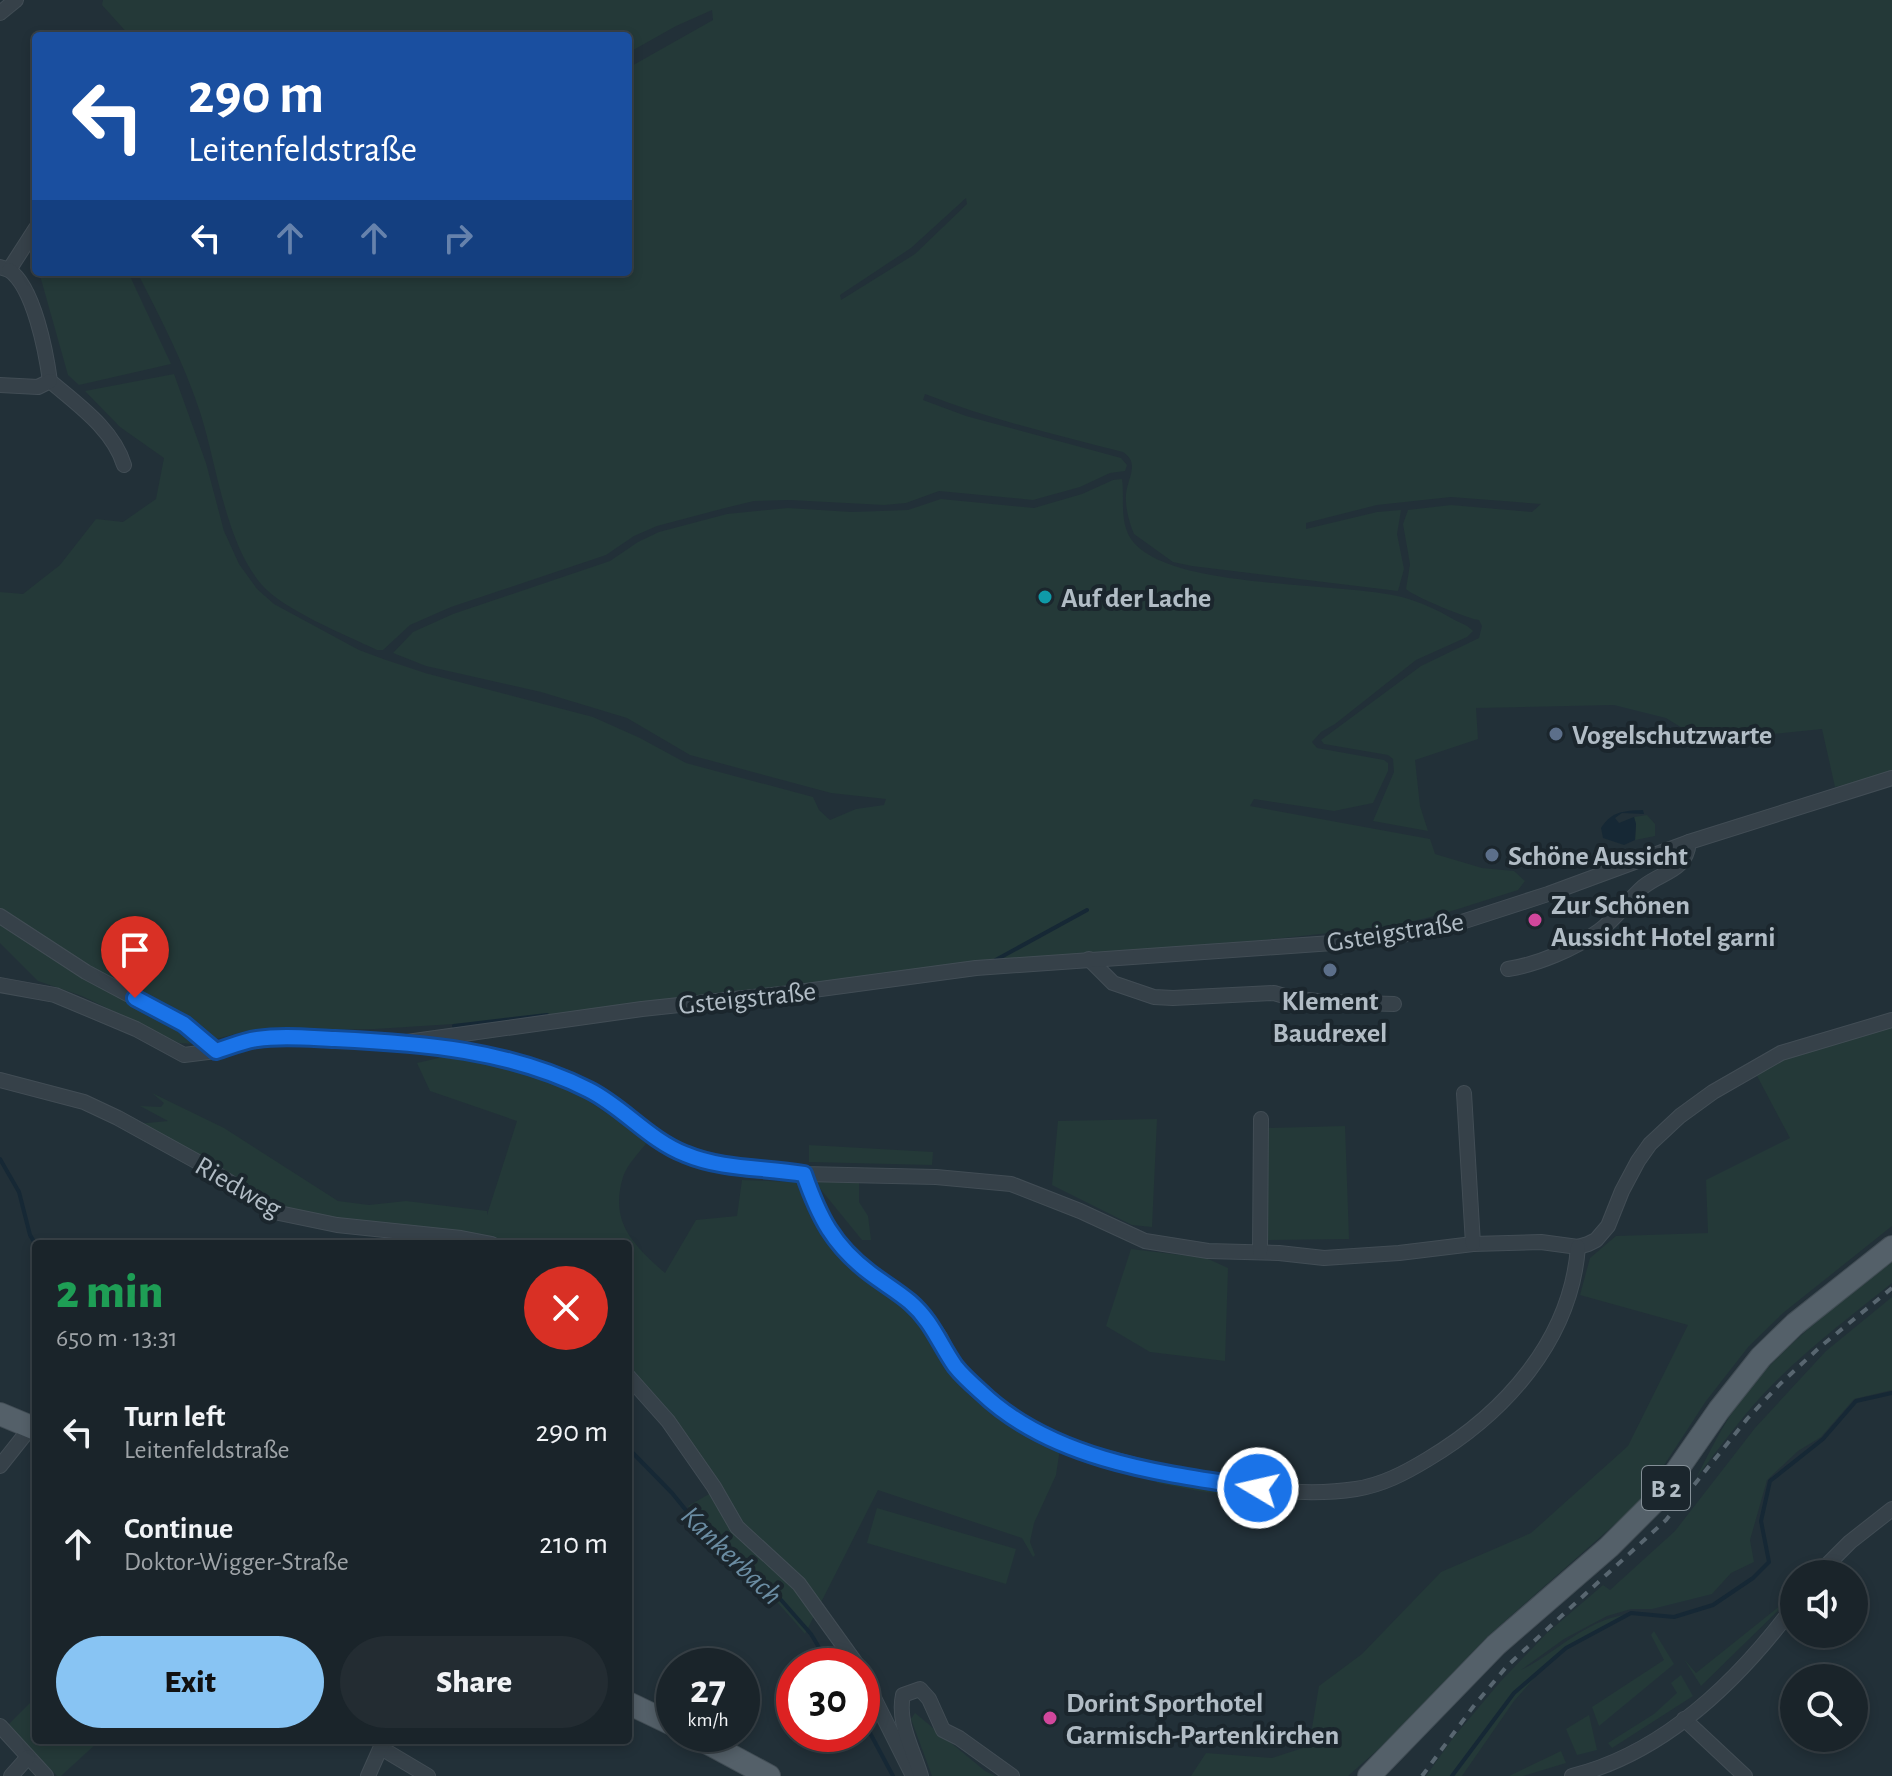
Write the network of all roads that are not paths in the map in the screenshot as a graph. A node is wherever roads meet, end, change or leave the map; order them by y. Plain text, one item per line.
1 (16, 0) edge
2 (0, 13) edge
3 (32, 233) edge
4 (5, 269) edge
5 (50, 381) junction
6 (0, 385) edge
7 (124, 465) dead end
8 (1892, 778) edge
9 (1689, 842) junction
10 (0, 916) edge
11 (1089, 959) junction
12 (1508, 969) dead end
13 (0, 985) edge
14 (1394, 1004) dead end
15 (1892, 1020) edge
16 (407, 1042) junction
17 (216, 1051) junction
18 (0, 1080) edge
19 (1464, 1093) dead end
20 (1261, 1119) dead end
21 (804, 1174) junction
22 (471, 1240) edge
23 (1473, 1244) junction
24 (1578, 1247) junction
25 (1892, 1247) edge
26 (1260, 1252) junction
27 (632, 1380) edge
28 (0, 1414) edge
29 (32, 1427) edge
30 (32, 1430) edge
31 (0, 1466) edge
32 (1892, 1509) edge
33 (1832, 1560) edge
34 (1780, 1623) edge
35 (845, 1648) edge
36 (632, 1705) edge
37 (880, 1710) edge
38 (656, 1716) edge
39 (1684, 1719) junction
40 (0, 1726) edge
41 (383, 1744) edge
42 (724, 1752) edge
43 (28, 1757) junction
44 (11, 1776) edge
45 (46, 1776) edge
46 (368, 1776) edge
47 (428, 1776) edge
48 (769, 1776) edge
49 (913, 1776) edge
50 (921, 1776) edge
51 (1012, 1776) edge
52 (1369, 1776) edge
53 (1572, 1776) edge
54 (1745, 1776) edge

1 - 2 street
3 - 4 street
4 - 5 street
5 - 6 street
5 - 7 street
8 - 9 street, Gsteigstraße
9 - 11 street, Gsteigstraße
9 - 12 street
10 - 17 street
11 - 14 street
11 - 16 street, Gsteigstraße
13 - 17 street
15 - 24 street
16 - 17 street
16 - 21 street
18 - 22 street, Riedweg
19 - 23 street
20 - 26 street
21 - 24 street
21 - 26 street
23 - 24 street
23 - 26 street
25 - 52 main road, B 2
27 - 35 street
28 - 29 main road
30 - 31 street
32 - 33 street
34 - 39 street
36 - 38 main road
37 - 49 street
39 - 53 street
39 - 54 street
40 - 43 street
41 - 46 street
41 - 47 street
42 - 48 main road
43 - 44 street
43 - 45 street
50 - 51 street

